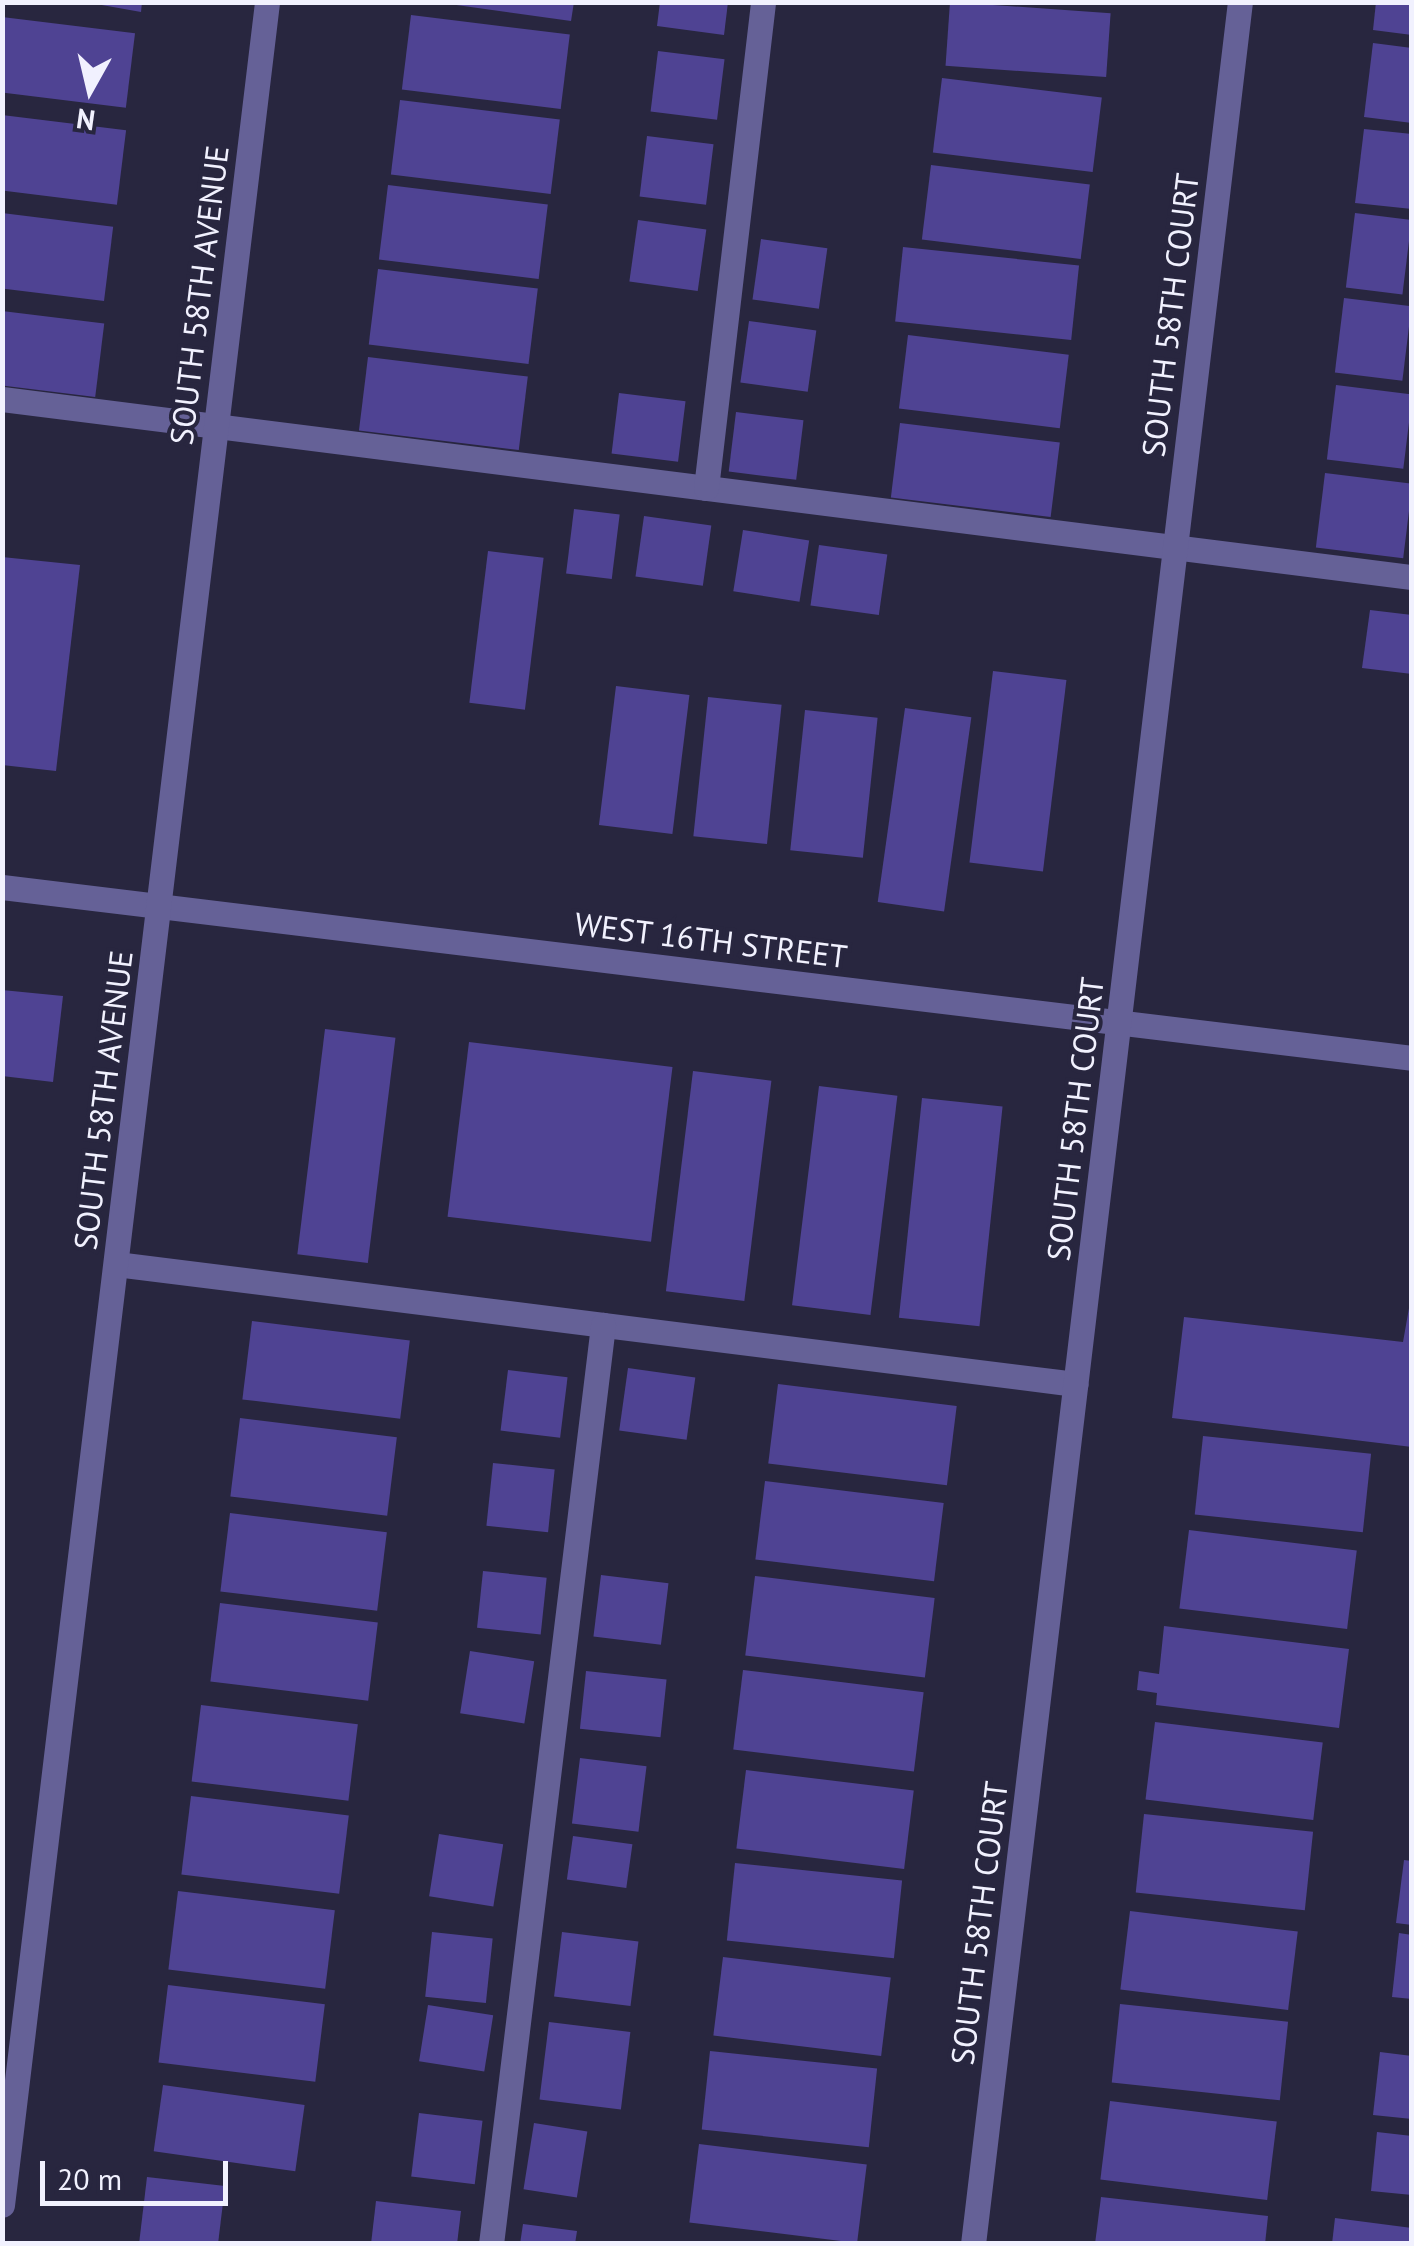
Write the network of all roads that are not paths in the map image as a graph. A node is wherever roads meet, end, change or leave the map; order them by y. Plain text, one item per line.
1 (267, 2) edge
2 (763, 2) edge
3 (1240, 2) edge
4 (2, 399) edge
5 (216, 426) junction
6 (706, 488) junction
7 (1175, 548) junction
8 (1412, 577) edge
9 (2, 887) edge
10 (158, 906) junction
11 (1119, 1023) junction
12 (1412, 1058) edge
13 (116, 1264) junction
14 (602, 1325) junction
15 (1076, 1384) junction
16 (2, 2204) edge
17 (491, 2244) edge
18 (973, 2244) edge

1 - 5 street, SOUTH 58TH AVENUE
2 - 6 street
3 - 7 street, SOUTH 58TH COURT
4 - 5 street
5 - 6 street
5 - 10 street, SOUTH 58TH AVENUE
6 - 7 street
7 - 8 street
7 - 11 street, SOUTH 58TH COURT
9 - 10 street, WEST 16TH STREET
10 - 11 street, WEST 16TH STREET
10 - 13 street, SOUTH 58TH AVENUE
11 - 12 street, WEST 16TH STREET
11 - 15 street, SOUTH 58TH COURT
13 - 14 street
13 - 16 street, SOUTH 58TH AVENUE
14 - 15 street
14 - 17 street
15 - 18 street, SOUTH 58TH COURT

